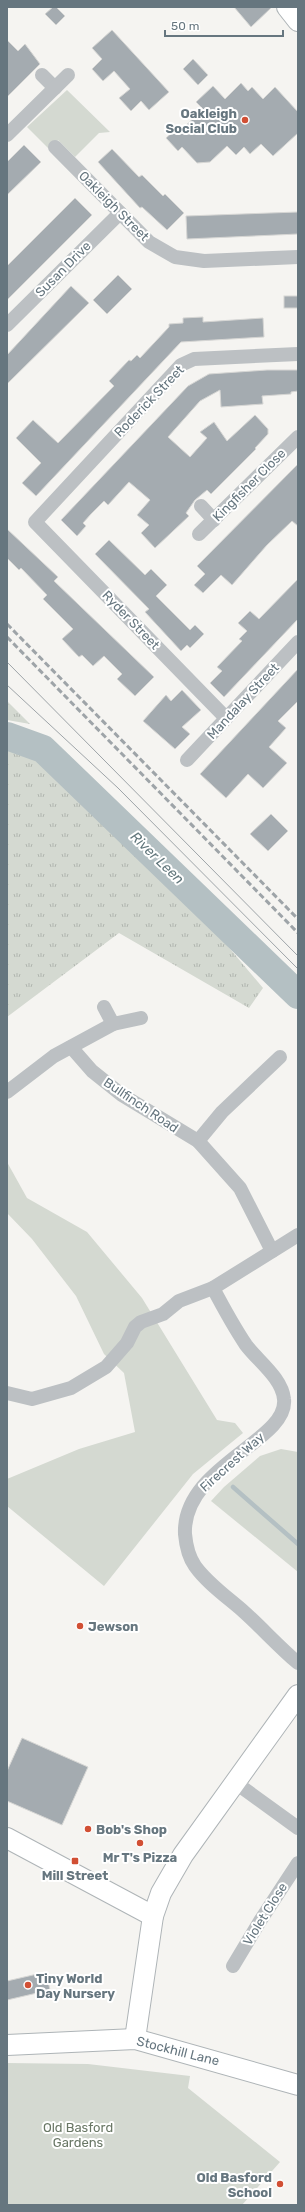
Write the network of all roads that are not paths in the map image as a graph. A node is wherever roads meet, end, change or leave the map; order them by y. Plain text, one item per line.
1 (287, 7) edge
2 (298, 21) edge
3 (42, 74) dead end
4 (68, 75) dead end
5 (55, 88) junction
6 (7, 135) edge
7 (55, 147) dead end
8 (120, 213) junction
9 (298, 257) edge
10 (7, 325) edge
11 (298, 354) edge
12 (298, 437) edge
13 (201, 506) dead end
14 (214, 520) junction
15 (35, 522) joint
16 (199, 534) dead end
17 (298, 642) edge
18 (226, 718) junction
19 (187, 760) dead end
20 (104, 1007) dead end
21 (141, 1018) dead end
22 (114, 1024) junction
23 (71, 1047) junction
24 (280, 1057) dead end
25 (7, 1092) edge
26 (198, 1141) junction
27 (298, 1235) edge
28 (272, 1251) junction
29 (213, 1288) junction
30 (7, 1393) edge
31 (291, 1401) edge
32 (298, 1663) edge
33 (298, 1695) edge
34 (236, 1783) junction
35 (298, 1828) edge
36 (7, 1838) edge
37 (298, 1863) edge
38 (153, 1916) junction
39 (233, 1966) dead end
40 (135, 2039) junction
41 (7, 2045) edge
42 (298, 2085) edge

1 - 2 main road
3 - 5 street
4 - 5 street
5 - 6 street
7 - 8 street, Oakleigh Street
8 - 9 street, Oakleigh Street
8 - 10 street, Susan Drive
11 - 15 street, Roderick Street
12 - 14 street, Kingfisher Close
13 - 14 street
14 - 16 street, Kingfisher Close
15 - 18 street, Ryder Street
17 - 18 street, Mandalay Street
18 - 19 street, Mandalay Street
20 - 22 street
21 - 22 street
22 - 23 street
23 - 25 street
23 - 26 street, Bullfinch Road
24 - 26 street
26 - 28 street, Bullfinch Road
27 - 28 street
28 - 29 street
29 - 30 street
29 - 31 street, Firecrest Way
31 - 32 street, Firecrest Way
33 - 34 main road
34 - 35 street
34 - 38 main road
36 - 38 main road
37 - 39 street, Violet Close
38 - 40 main road
40 - 41 main road, Stockhill Lane
40 - 42 main road, Stockhill Lane

